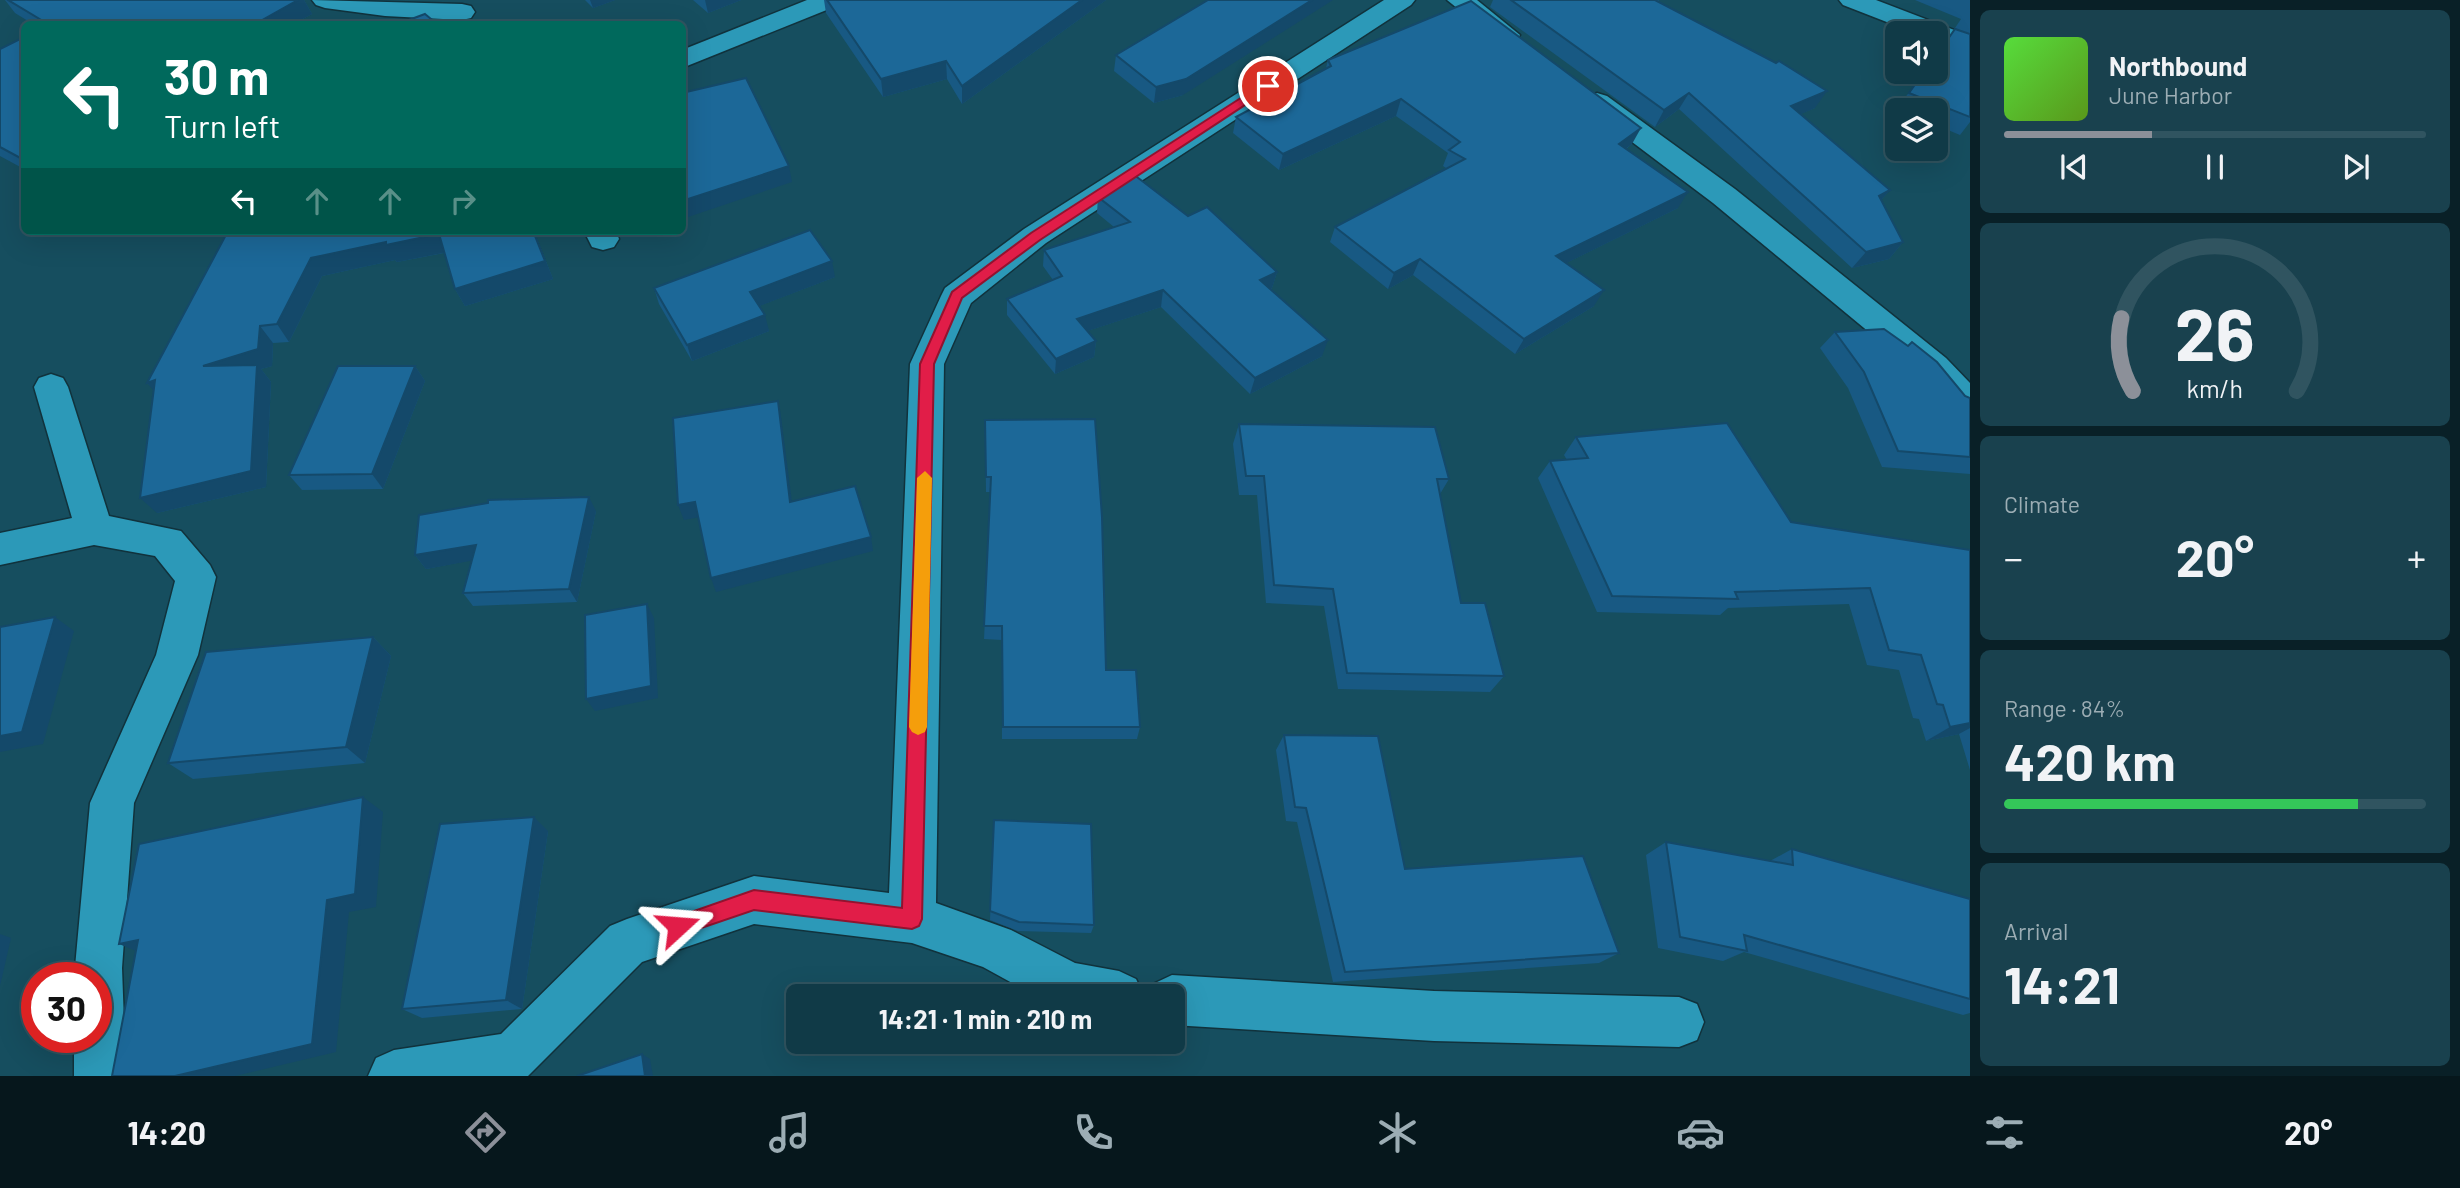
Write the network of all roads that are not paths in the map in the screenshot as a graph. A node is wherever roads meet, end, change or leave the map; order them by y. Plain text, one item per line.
1 (325, 0) edge
2 (830, 0) edge
3 (1402, 0) edge
4 (1460, 0) edge
5 (1852, 0) edge
6 (466, 12) edge
7 (1970, 45) edge
8 (1526, 49) edge
9 (686, 58) edge
10 (1570, 82) edge
11 (51, 387) dead end
12 (1970, 405) edge
13 (93, 529) junction
14 (0, 549) edge
15 (912, 919) junction
16 (1063, 984) edge
17 (1185, 1001) edge
18 (1679, 1022) dead end
19 (100, 1076) edge
20 (394, 1076) edge

1 - 6 street
2 - 9 street
3 - 15 street
4 - 8 street
5 - 7 street
10 - 12 street
11 - 13 street
13 - 14 street
13 - 19 street
15 - 16 street
15 - 20 street
17 - 18 street

